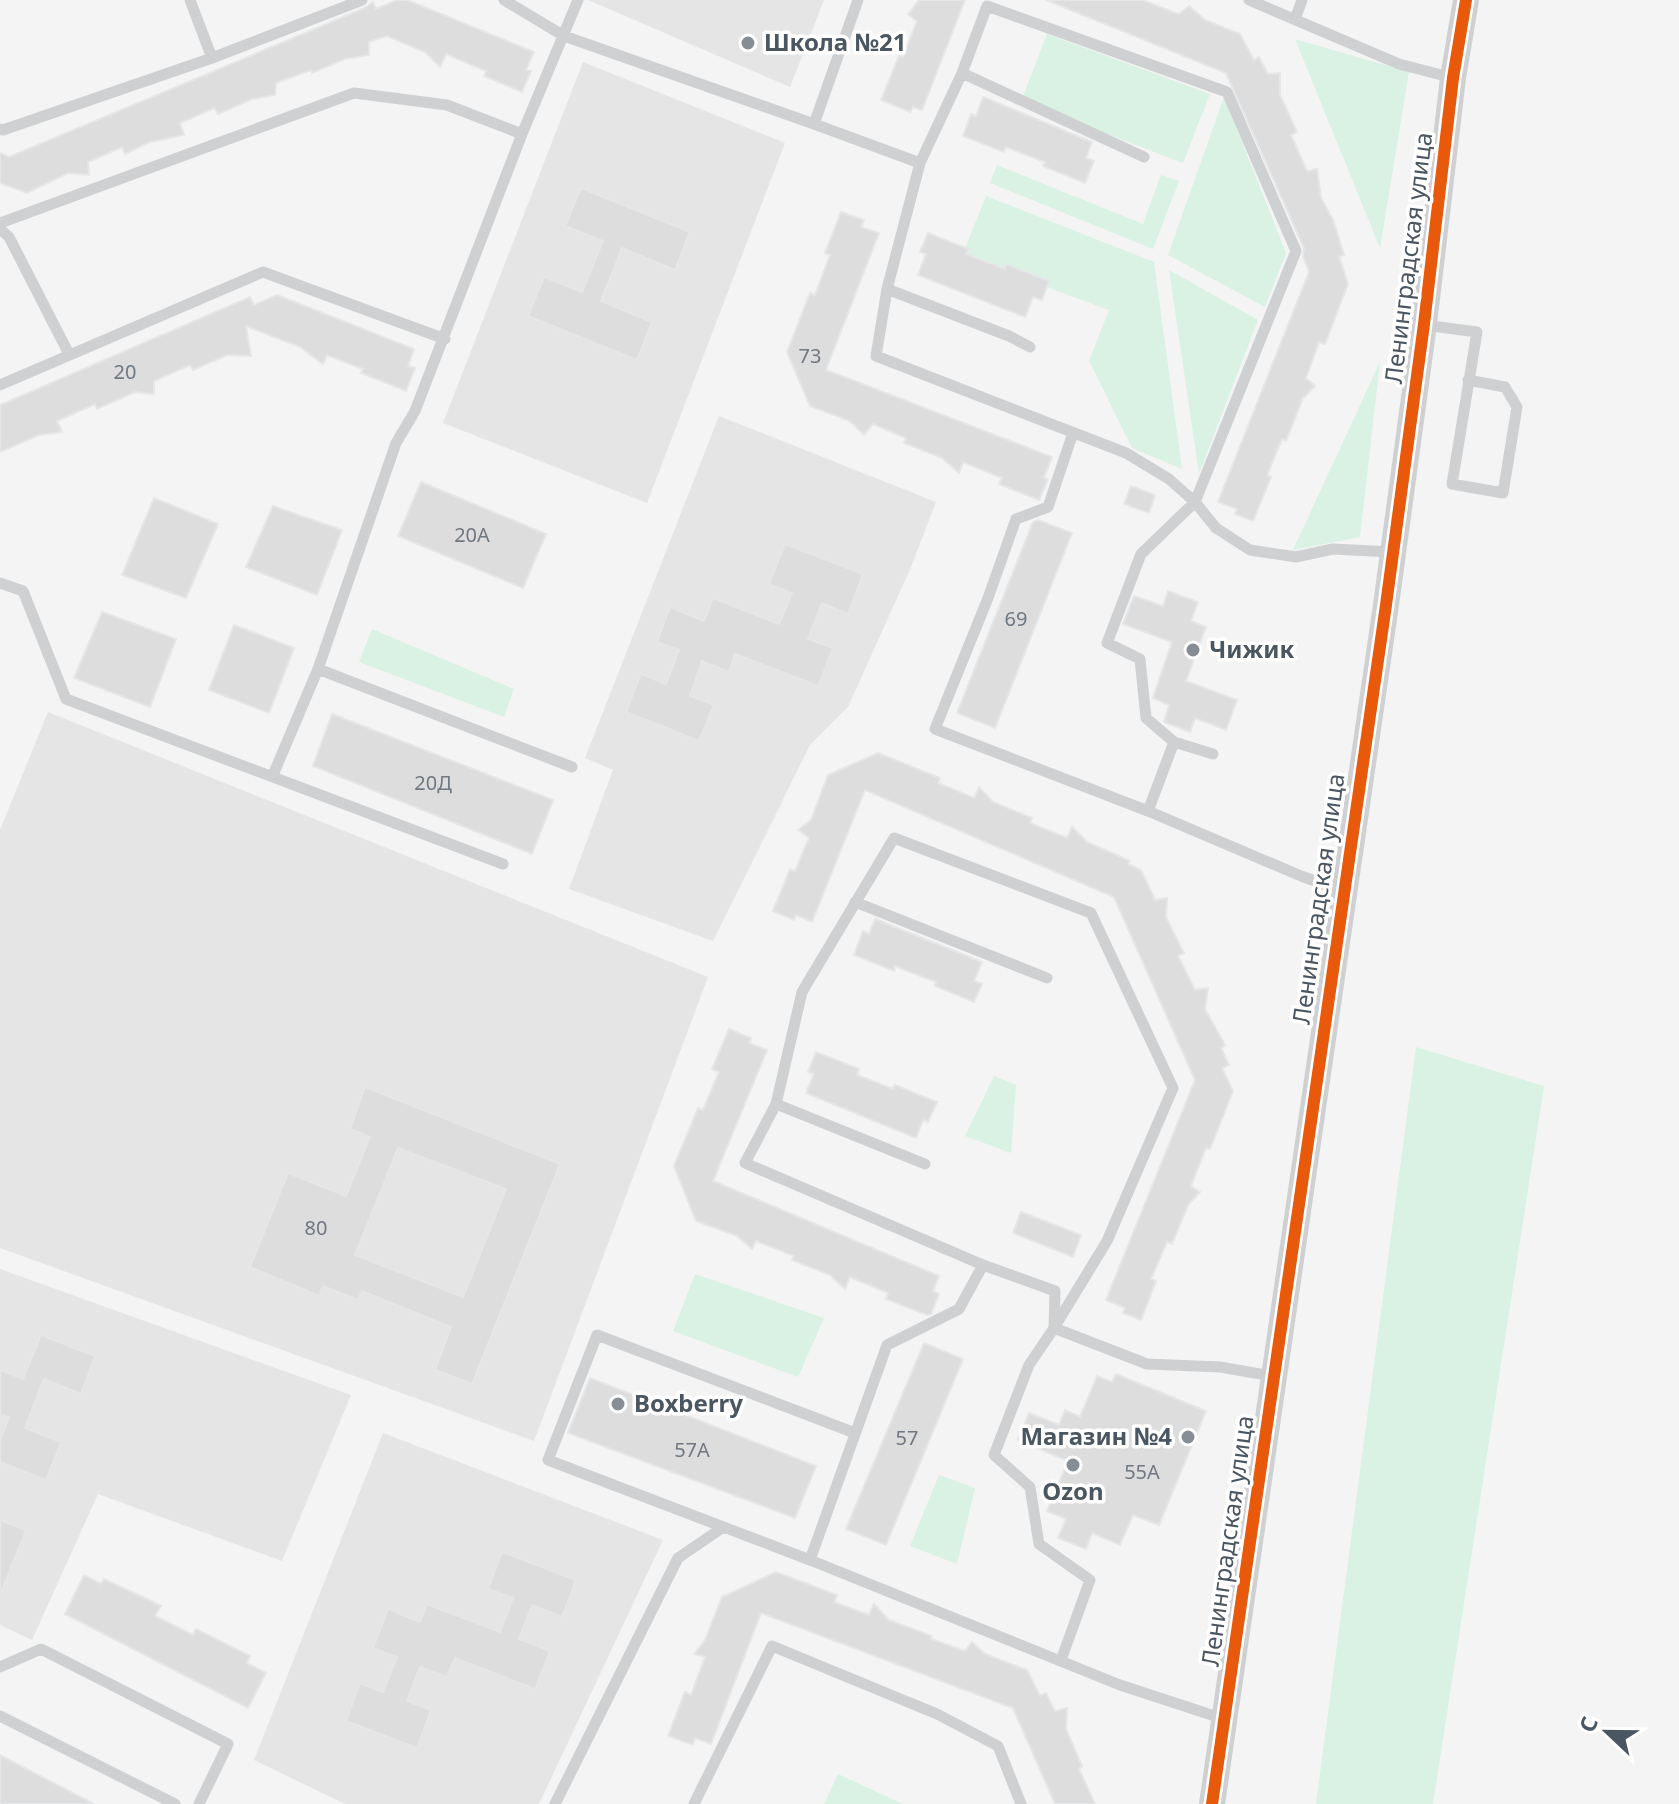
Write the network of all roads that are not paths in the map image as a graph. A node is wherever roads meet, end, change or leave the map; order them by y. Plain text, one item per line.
1 (190, 0) edge
2 (362, 0) edge
3 (504, 0) edge
4 (578, 0) edge
5 (858, 0) edge
6 (1249, 0) edge
7 (1302, 0) edge
8 (1466, 0) edge
9 (1295, 19) junction
10 (564, 36) junction
11 (212, 58) junction
12 (962, 73) junction
13 (1453, 78) junction
14 (814, 124) junction
15 (0, 129) edge
16 (522, 134) junction
17 (1144, 157) dead end
18 (920, 163) junction
19 (0, 226) edge
20 (887, 289) junction
21 (1424, 324) junction
22 (445, 339) junction
23 (1030, 347) dead end
24 (69, 354) junction
25 (1468, 380) junction
26 (0, 385) edge
27 (1073, 433) junction
28 (1195, 502) junction
29 (1392, 552) junction
30 (0, 583) edge
31 (318, 669) junction
32 (1174, 742) junction
33 (1213, 754) dead end
34 (572, 767) dead end
35 (273, 775) junction
36 (1148, 811) junction
37 (503, 864) dead end
38 (1343, 891) junction
39 (855, 902) junction
40 (1047, 978) dead end
41 (776, 1104) junction
42 (925, 1164) dead end
43 (983, 1265) junction
44 (1054, 1328) junction
45 (1272, 1376) junction
46 (855, 1433) junction
47 (722, 1528) junction
48 (810, 1560) junction
49 (1061, 1660) junction
50 (0, 1667) edge
51 (0, 1716) edge
52 (1224, 1719) junction
53 (175, 1804) edge
54 (199, 1804) edge
55 (555, 1804) edge
56 (694, 1804) edge
57 (1021, 1804) edge
58 (1212, 1804) edge

1 - 11 lane
2 - 11 lane
3 - 10 lane
4 - 10 lane
5 - 14 lane
6 - 9 lane
7 - 9 lane
8 - 13 street, Ленинградская улица
9 - 13 lane
10 - 14 lane
10 - 16 lane
11 - 15 lane
12 - 17 lane
12 - 18 lane
12 - 28 lane
13 - 21 street, Ленинградская улица
14 - 18 lane
16 - 19 lane
16 - 22 lane
18 - 20 lane
19 - 24 lane
20 - 23 lane
20 - 27 lane
21 - 25 lane
21 - 29 street, Ленинградская улица
22 - 24 lane
22 - 31 lane
24 - 26 lane
25 - 25 lane
27 - 28 lane
27 - 36 lane
28 - 29 lane
28 - 32 lane
29 - 38 street, Ленинградская улица
30 - 35 lane
31 - 34 lane
31 - 35 lane
32 - 33 lane
32 - 36 lane
35 - 37 lane
36 - 38 lane
38 - 45 street, Ленинградская улица
39 - 40 lane
39 - 41 lane
39 - 44 lane
41 - 42 lane
41 - 43 lane
43 - 44 lane
43 - 46 lane
44 - 45 lane
44 - 49 lane
45 - 52 street, Ленинградская улица
46 - 47 lane
46 - 48 lane
47 - 48 lane
47 - 55 lane
48 - 49 lane
49 - 52 lane
50 - 54 lane
51 - 53 lane
52 - 58 street, Ленинградская улица
56 - 57 lane

